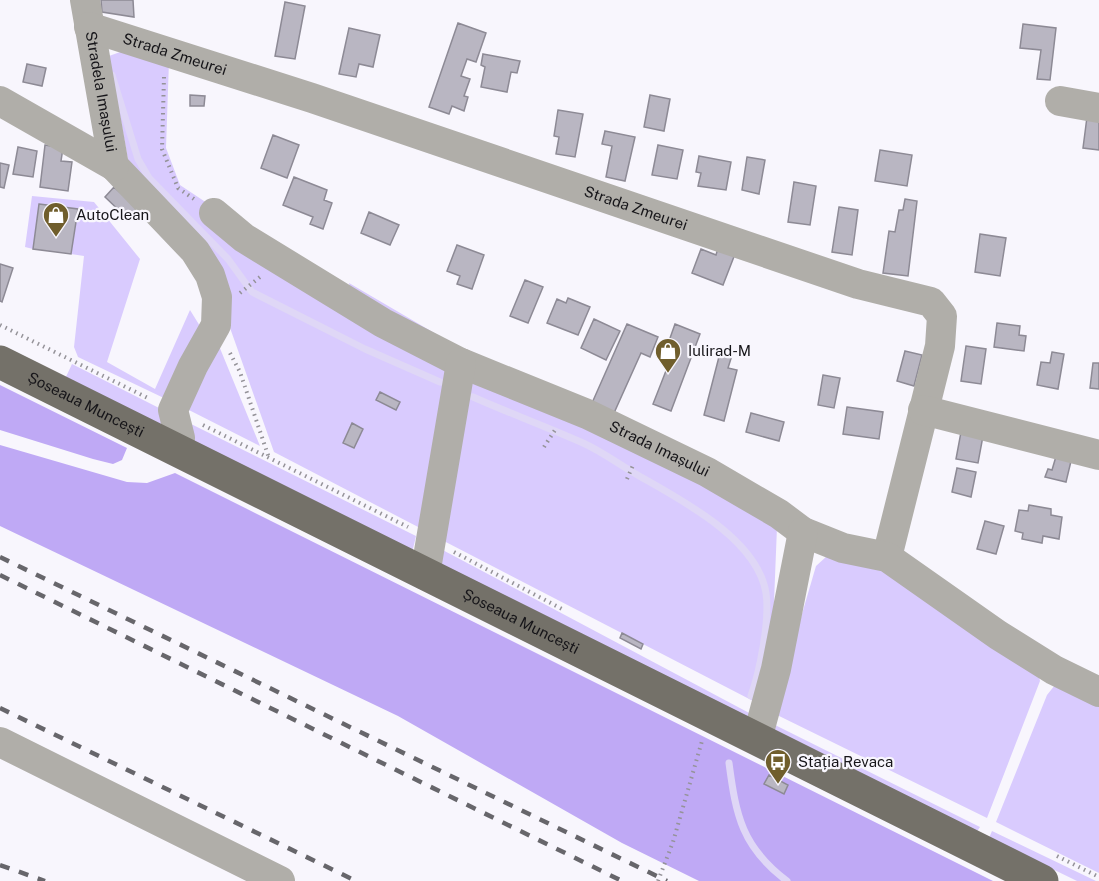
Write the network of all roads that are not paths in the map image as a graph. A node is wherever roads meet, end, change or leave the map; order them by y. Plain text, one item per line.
1 (87, 14) edge
2 (0, 101) edge
3 (1060, 101) dead end
4 (1099, 108) edge
5 (114, 166) junction
6 (214, 213) road end
7 (0, 362) edge
8 (461, 363) junction
9 (923, 410) junction
10 (177, 450) junction
11 (1099, 454) edge
12 (803, 532) junction
13 (887, 557) junction
14 (424, 575) junction
15 (1099, 692) edge
16 (757, 739) junction
17 (0, 742) edge
18 (280, 881) edge
19 (1042, 881) edge

1 - 5 street, Stradela Imașului
1 - 9 street, Strada Zmeurei
2 - 5 street
3 - 4 street
5 - 10 street, Stradela Imașului
6 - 8 street, Strada Imașului
7 - 10 main road, Șoseaua Muncești
8 - 12 street, Strada Imașului
8 - 14 street
9 - 11 street
9 - 13 street, Strada Zmeurei
10 - 14 main road, Șoseaua Muncești
12 - 13 street, Strada Imașului
12 - 16 street
13 - 15 street, Strada Imașului
14 - 16 main road, Șoseaua Muncești
16 - 19 main road, Șoseaua Muncești
17 - 18 street

